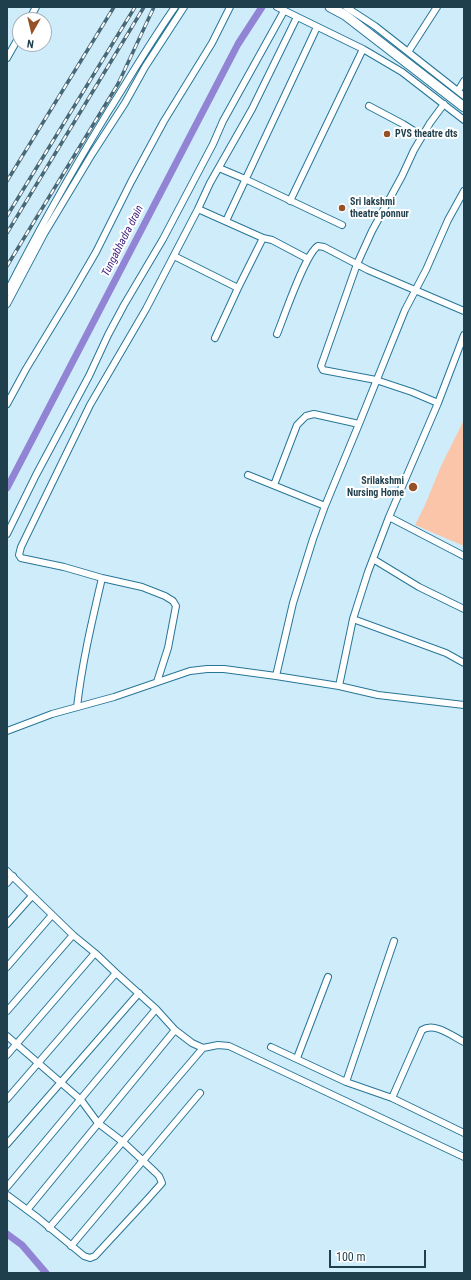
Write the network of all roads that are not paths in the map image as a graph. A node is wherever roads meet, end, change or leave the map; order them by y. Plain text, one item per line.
1 (175, 7) edge
2 (184, 7) edge
3 (230, 7) edge
4 (330, 7) edge
5 (346, 7) edge
6 (360, 7) edge
7 (437, 7) edge
8 (281, 9) edge
9 (356, 13) junction
10 (297, 17) junction
11 (317, 27) junction
12 (150, 43) junction
13 (157, 48) junction
14 (12, 49) edge
15 (363, 49) junction
16 (408, 52) junction
17 (7, 58) edge
18 (464, 81) edge
19 (458, 91) junction
20 (120, 93) junction
21 (464, 96) edge
22 (128, 98) junction
23 (444, 104) junction
24 (369, 106) dead end
25 (464, 107) edge
26 (464, 120) edge
27 (422, 136) junction
28 (90, 143) junction
29 (96, 147) junction
30 (219, 168) junction
31 (245, 179) junction
32 (464, 190) edge
33 (290, 201) junction
34 (198, 209) junction
35 (226, 221) junction
36 (342, 225) dead end
37 (39, 236) junction
38 (263, 238) junction
39 (174, 256) junction
40 (308, 259) junction
41 (357, 264) junction
42 (238, 288) junction
43 (415, 290) junction
44 (7, 292) edge
45 (7, 304) edge
46 (464, 311) edge
47 (277, 334) dead end
48 (464, 335) edge
49 (215, 338) dead end
50 (376, 380) junction
51 (438, 403) junction
52 (7, 404) edge
53 (359, 424) junction
54 (248, 475) dead end
55 (274, 485) junction
56 (325, 506) junction
57 (389, 517) junction
58 (7, 534) edge
59 (464, 556) edge
60 (373, 559) junction
61 (102, 578) junction
62 (464, 610) edge
63 (353, 619) junction
64 (464, 663) edge
65 (276, 676) junction
66 (157, 682) junction
67 (339, 686) junction
68 (464, 705) edge
69 (77, 707) junction
70 (7, 731) edge
71 (7, 871) edge
72 (13, 876) junction
73 (7, 882) edge
74 (32, 896) junction
75 (52, 915) junction
76 (7, 924) edge
77 (73, 935) junction
78 (394, 941) dead end
79 (95, 953) junction
80 (7, 967) edge
81 (116, 973) junction
82 (328, 977) dead end
83 (139, 993) junction
84 (156, 1009) junction
85 (7, 1011) edge
86 (175, 1030) junction
87 (7, 1036) edge
88 (464, 1042) edge
89 (16, 1044) junction
90 (271, 1047) dead end
91 (203, 1048) junction
92 (7, 1055) edge
93 (297, 1058) junction
94 (38, 1062) junction
95 (61, 1081) junction
96 (346, 1082) junction
97 (200, 1093) dead end
98 (392, 1098) junction
99 (7, 1099) edge
100 (81, 1100) junction
101 (98, 1124) junction
102 (464, 1133) edge
103 (123, 1142) junction
104 (7, 1144) edge
105 (464, 1157) edge
106 (142, 1160) junction
107 (7, 1187) edge
108 (7, 1195) edge
109 (26, 1210) junction
110 (49, 1228) junction
111 (71, 1246) junction

1 - 12 street
2 - 13 street
3 - 52 street
4 - 25 main road
5 - 9 street
6 - 9 street
7 - 16 street
8 - 10 street
8 - 58 street
9 - 16 street
10 - 11 street
10 - 30 street
11 - 15 street
11 - 31 street
12 - 13 street
12 - 20 street
13 - 22 street
14 - 17 street
15 - 23 street
15 - 33 street
16 - 19 street
18 - 19 street
19 - 21 street
20 - 22 street
20 - 28 street
22 - 29 street
23 - 26 street
23 - 27 street
24 - 27 street
27 - 41 street
28 - 29 street
28 - 37 street
29 - 37 street
30 - 31 street
30 - 34 street
31 - 33 street
31 - 35 street
32 - 43 street
33 - 36 street
34 - 35 street
34 - 39 street
35 - 38 street
37 - 44 street
37 - 45 street
38 - 40 street
38 - 42 street
39 - 42 street
39 - 61 street
40 - 41 street
40 - 47 street
41 - 43 street
41 - 50 street
42 - 49 street
43 - 46 street
43 - 50 street
48 - 51 street
50 - 51 street
50 - 53 street
51 - 57 street
53 - 55 street
53 - 56 street
54 - 55 street
55 - 56 street
56 - 65 street
57 - 59 street
57 - 60 street
60 - 62 street
60 - 63 street
61 - 66 street
61 - 69 street
63 - 64 street
63 - 67 street
65 - 66 street
65 - 67 street
66 - 69 street
67 - 68 street
69 - 70 street
71 - 72 street
72 - 73 street
72 - 74 street
74 - 75 street
74 - 76 street
75 - 77 street
75 - 80 street
77 - 79 street
77 - 85 street
78 - 96 street
79 - 81 street
79 - 89 street
81 - 83 street
81 - 94 street
82 - 93 street
83 - 84 street
83 - 95 street
84 - 86 street
84 - 100 street
86 - 91 street
86 - 101 street
87 - 89 street
88 - 98 street
89 - 92 street
89 - 94 street
90 - 93 street
91 - 103 street
91 - 105 street
93 - 96 street
94 - 95 street
94 - 99 street
95 - 100 street
95 - 104 street
96 - 98 street
97 - 106 street
98 - 102 street
100 - 101 street
100 - 107 street
101 - 103 street
101 - 109 street
103 - 106 street
103 - 110 street
106 - 111 street
106 - 111 street
108 - 109 street
109 - 110 street
110 - 111 street

